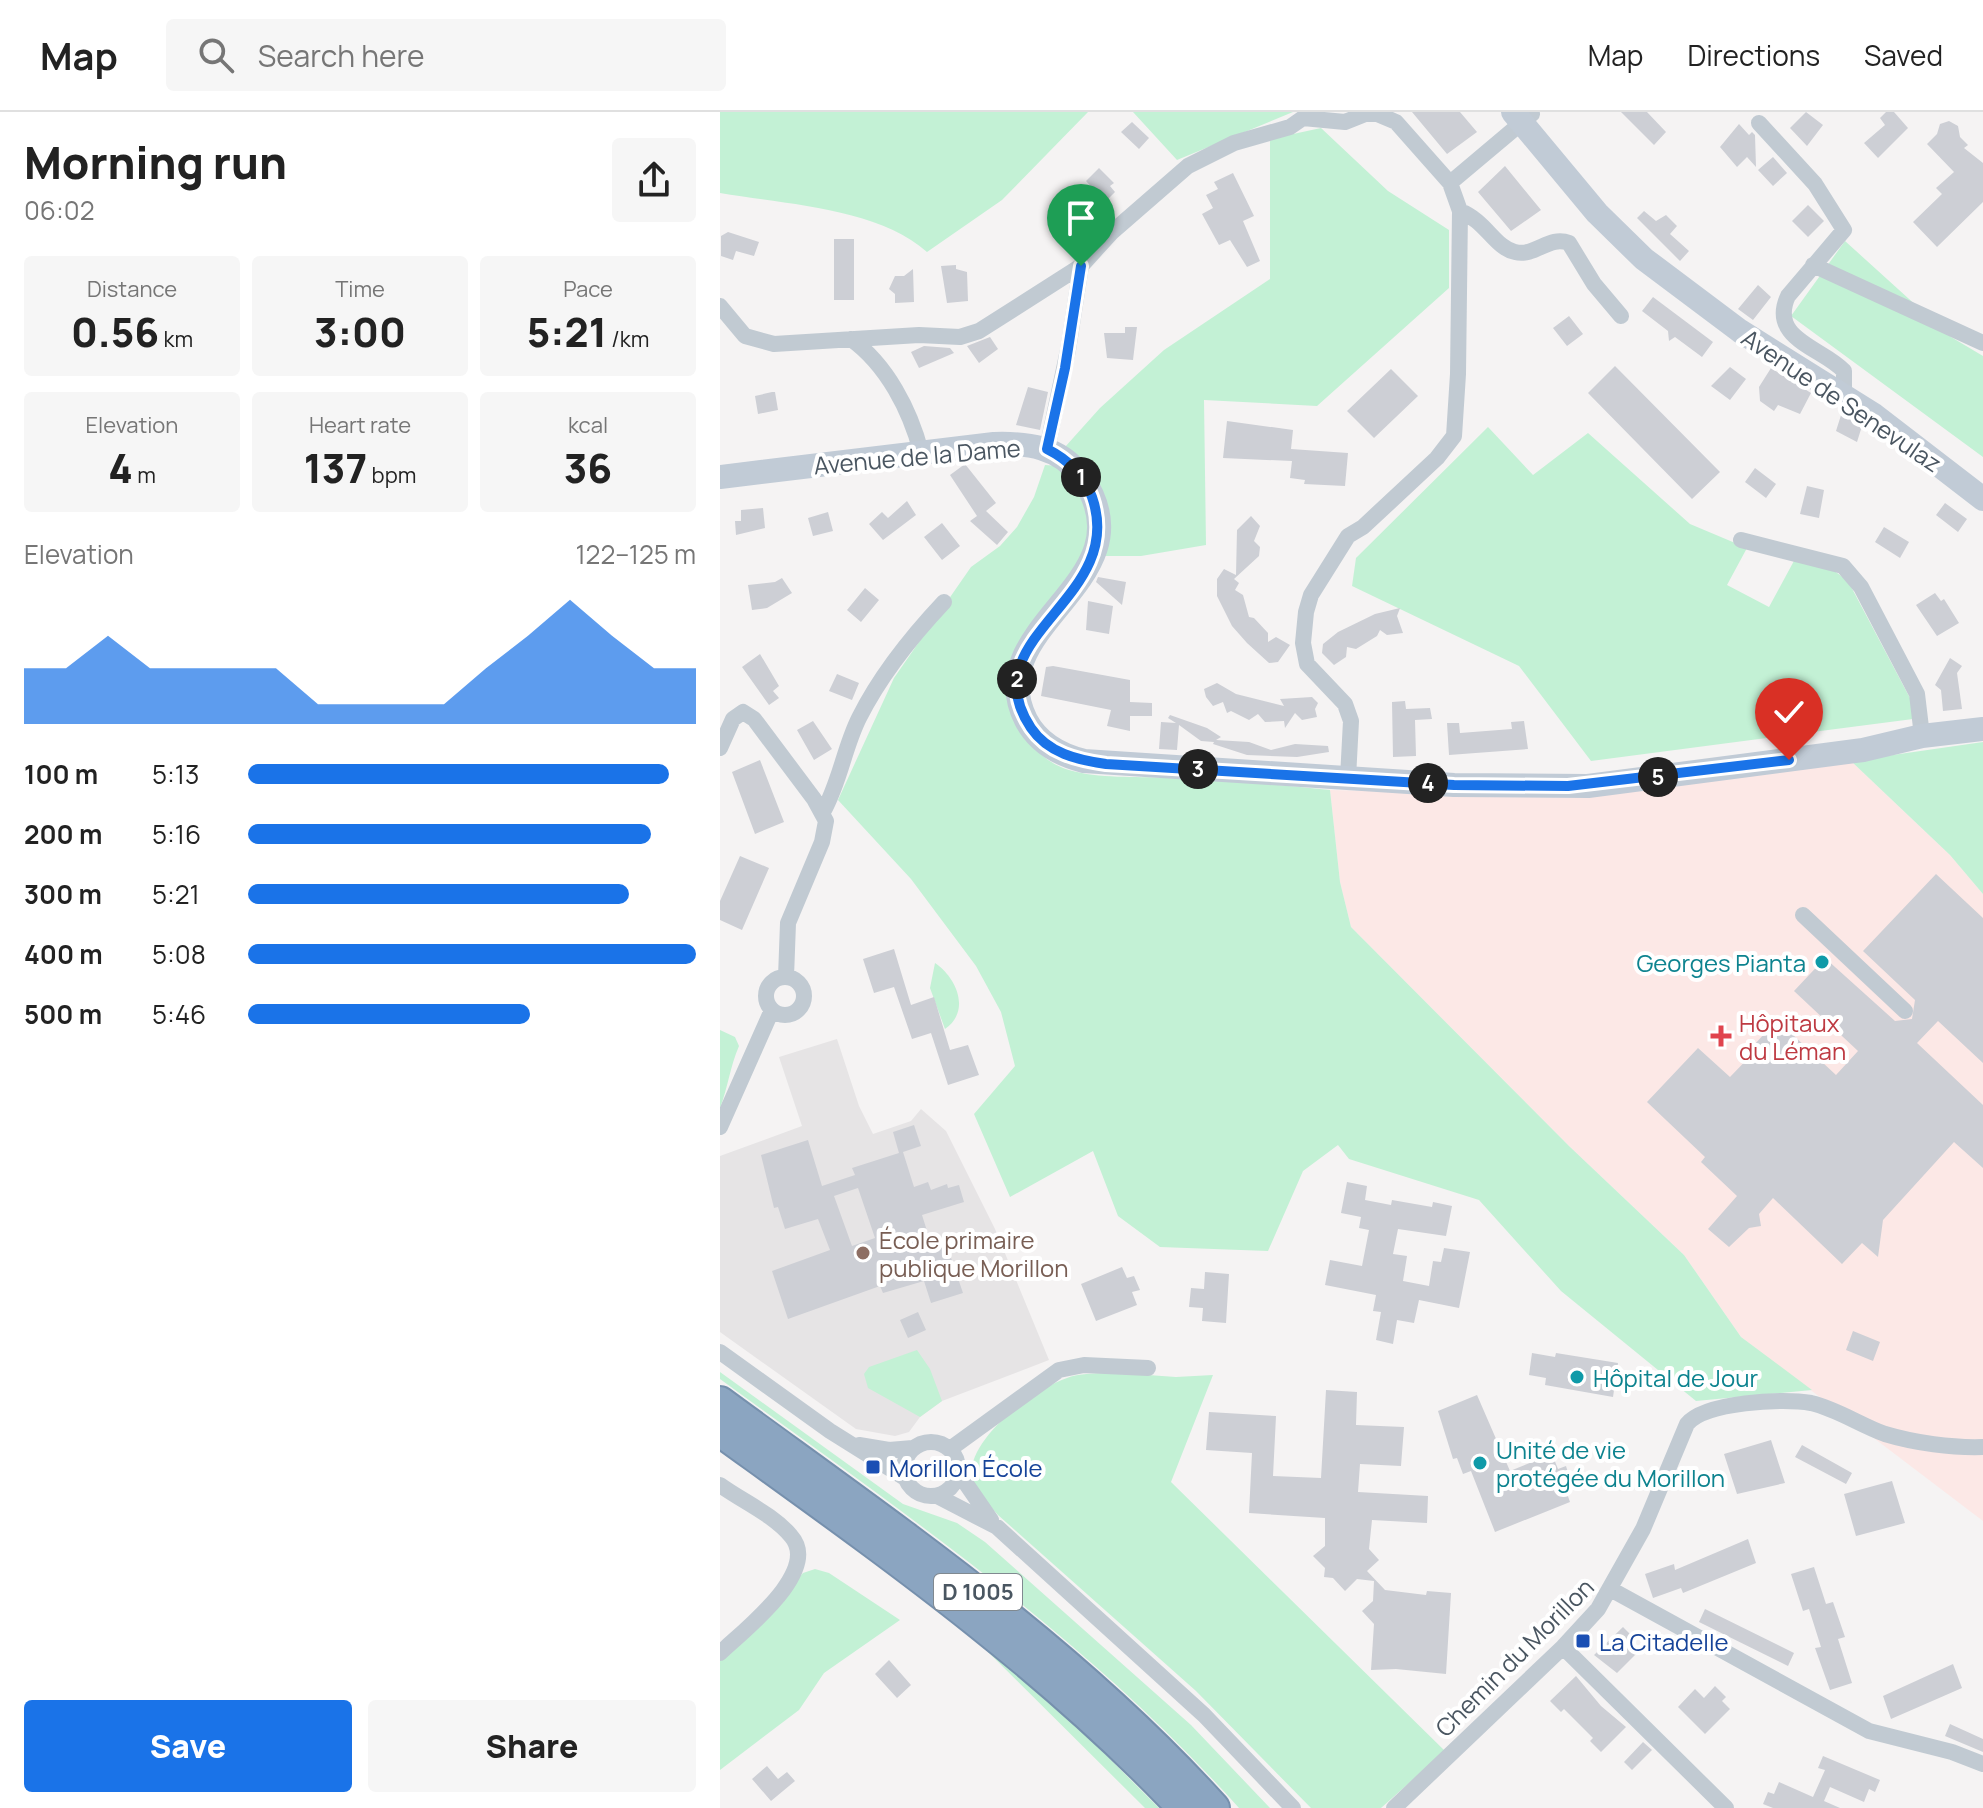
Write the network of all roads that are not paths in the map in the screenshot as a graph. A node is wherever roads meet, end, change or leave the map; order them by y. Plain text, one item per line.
1 (1302, 115) edge
2 (1524, 115) edge
3 (1759, 123) dead end
4 (1450, 183) junction
5 (1460, 211) junction
6 (1813, 265) junction
7 (1081, 266) junction
8 (720, 306) edge
9 (1621, 316) dead end
10 (851, 339) junction
11 (1983, 343) edge
12 (1844, 396) junction
13 (1047, 449) junction
14 (921, 452) junction
15 (720, 477) edge
16 (1983, 499) edge
17 (1741, 540) dead end
18 (944, 602) dead end
19 (1983, 729) edge
20 (1922, 736) junction
21 (720, 748) edge
22 (1348, 778) junction
23 (823, 812) junction
24 (1803, 915) dead end
25 (786, 977) junction
26 (772, 1010) junction
27 (1905, 1011) dead end
28 (720, 1127) edge
29 (720, 1352) edge
30 (1148, 1368) dead end
31 (720, 1402) edge
32 (720, 1431) edge
33 (847, 1441) junction
34 (1983, 1447) edge
35 (913, 1448) junction
36 (950, 1449) junction
37 (958, 1472) junction
38 (905, 1478) junction
39 (720, 1485) edge
40 (937, 1496) junction
41 (997, 1527) junction
42 (1612, 1590) junction
43 (1563, 1647) junction
44 (720, 1653) edge
45 (1983, 1764) edge
46 (1183, 1808) edge
47 (1214, 1808) edge
48 (1293, 1808) edge
49 (1394, 1808) edge
50 (1726, 1808) edge

1 - 4 street
1 - 7 street
2 - 4 street
2 - 12 main road, Avenue de Senevulaz
3 - 6 street
4 - 5 street
5 - 9 street
5 - 22 street
6 - 11 street
6 - 12 street
7 - 10 street
7 - 13 street
8 - 10 street
10 - 14 street
12 - 16 main road, Avenue de Senevulaz
13 - 14 main road, Avenue de la Dame
13 - 22 main road, Avenue de la Dame
14 - 15 main road, Avenue de la Dame
17 - 20 street
18 - 23 street
19 - 20 main road, Avenue de la Dame
20 - 22 main road, Avenue de la Dame
21 - 23 street
23 - 25 street
24 - 27 street
25 - 26 street
25 - 26 street
26 - 28 street
29 - 33 street
30 - 36 street
31 - 47 highway, D 1005
32 - 46 highway, D 1005
33 - 35 street
33 - 38 street
34 - 42 street
35 - 36 street
35 - 38 street
36 - 37 street
37 - 40 street
37 - 41 street
38 - 40 street
39 - 44 street
40 - 41 street
41 - 48 street
42 - 43 street, Chemin du Morillon
42 - 45 street, Chemin du Morillon
43 - 49 street, Chemin du Morillon
43 - 50 street

